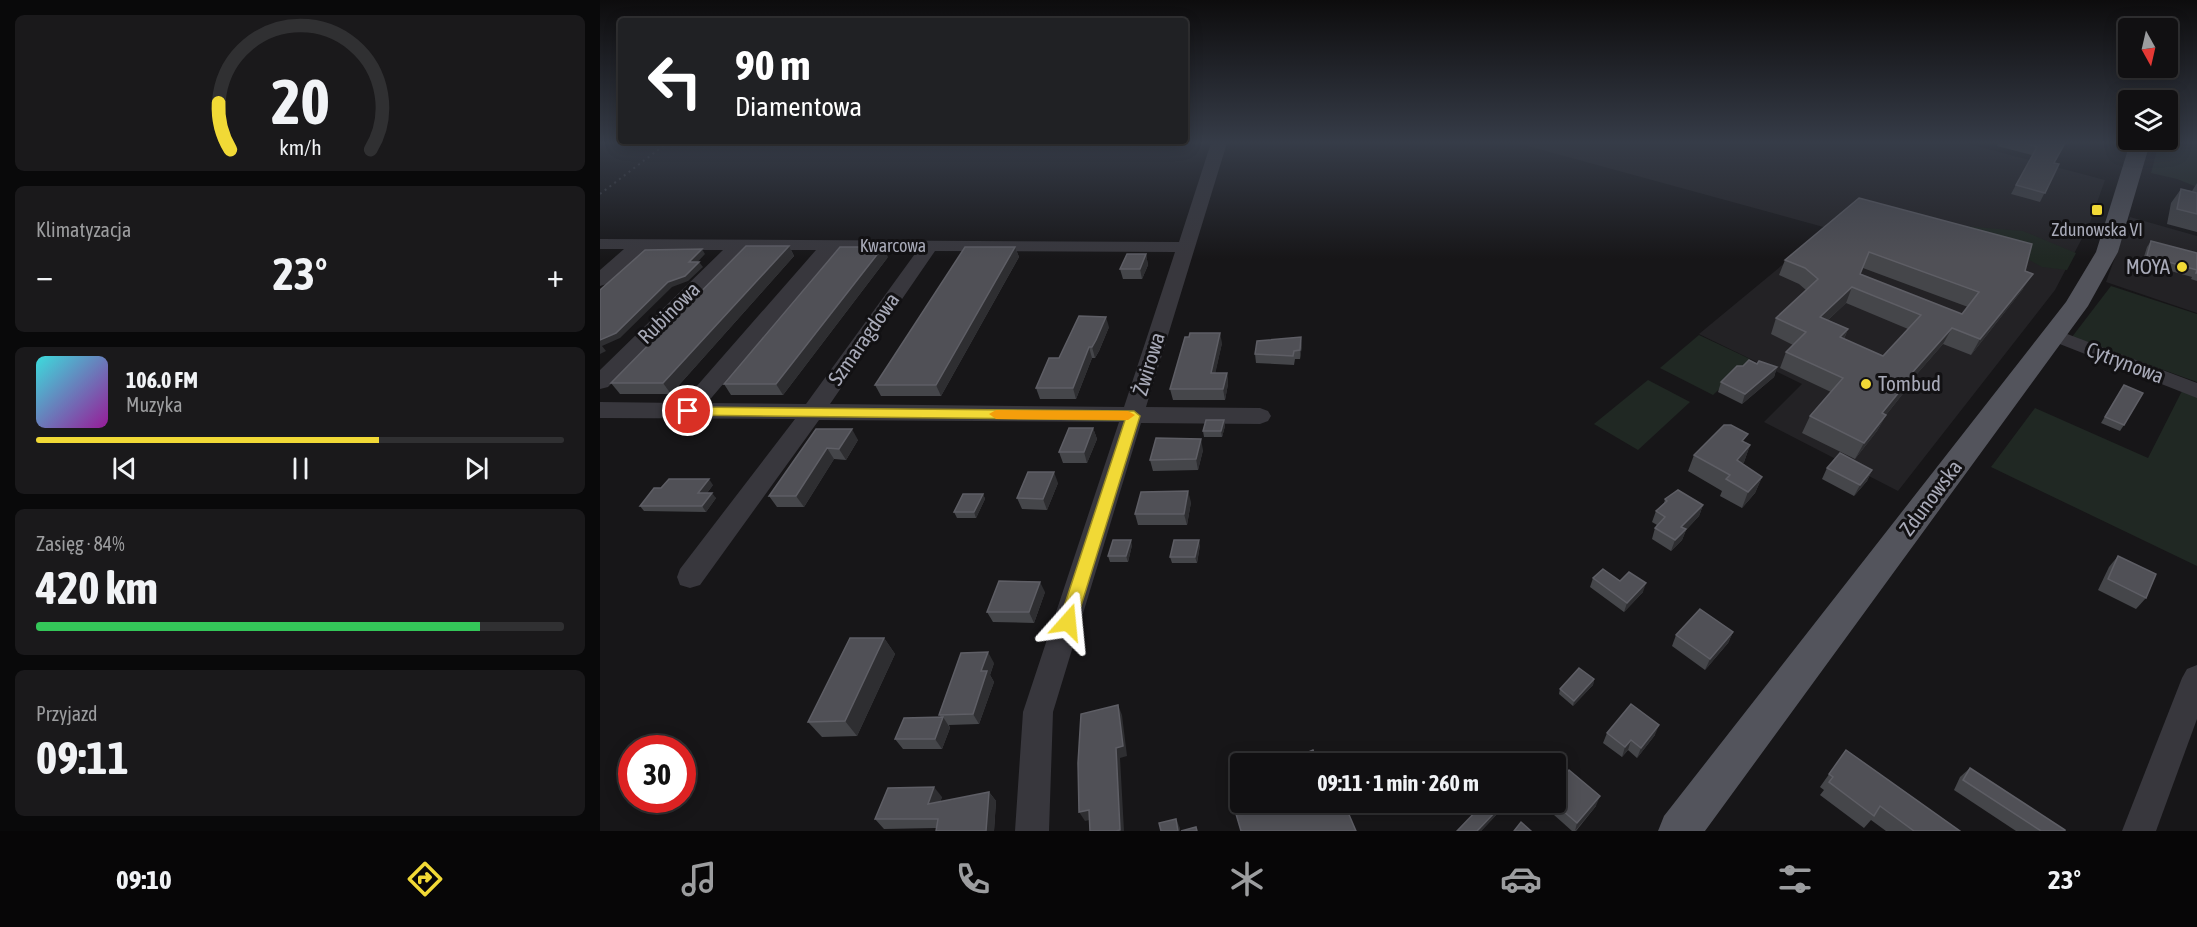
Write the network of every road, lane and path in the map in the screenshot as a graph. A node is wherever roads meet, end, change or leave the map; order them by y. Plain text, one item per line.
1 (616, 182) edge
2 (1207, 182) edge
3 (2128, 182) edge
4 (600, 194) edge
5 (600, 244) edge
6 (641, 244) junction
7 (738, 245) junction
8 (830, 246) junction
9 (930, 246) junction
10 (1186, 247) junction
11 (600, 280) edge
12 (2054, 335) junction
13 (600, 382) edge
14 (2197, 391) edge
15 (600, 410) edge
16 (688, 411) junction
17 (812, 412) junction
18 (1134, 416) junction
19 (1260, 416) dead end
20 (690, 577) dead end
21 (2197, 678) edge
22 (1032, 831) edge
23 (1679, 831) edge
24 (2139, 831) edge

1 - 4 path
2 - 10 street, Żwirowa
3 - 12 main road, Zdunowska
5 - 6 street, Kwarcowa
6 - 7 street, Kwarcowa
6 - 11 street
7 - 8 street, Kwarcowa
7 - 13 street, Rubinowa
8 - 9 street, Kwarcowa
8 - 16 street
9 - 10 street, Kwarcowa
9 - 17 street, Szmaragdowa
10 - 18 street, Żwirowa
12 - 14 street, Cytrynowa
12 - 23 main road, Zdunowska
15 - 16 street
16 - 17 street
17 - 18 street
17 - 20 street, Szmaragdowa
18 - 19 street
18 - 22 street, Żwirowa
21 - 24 street

